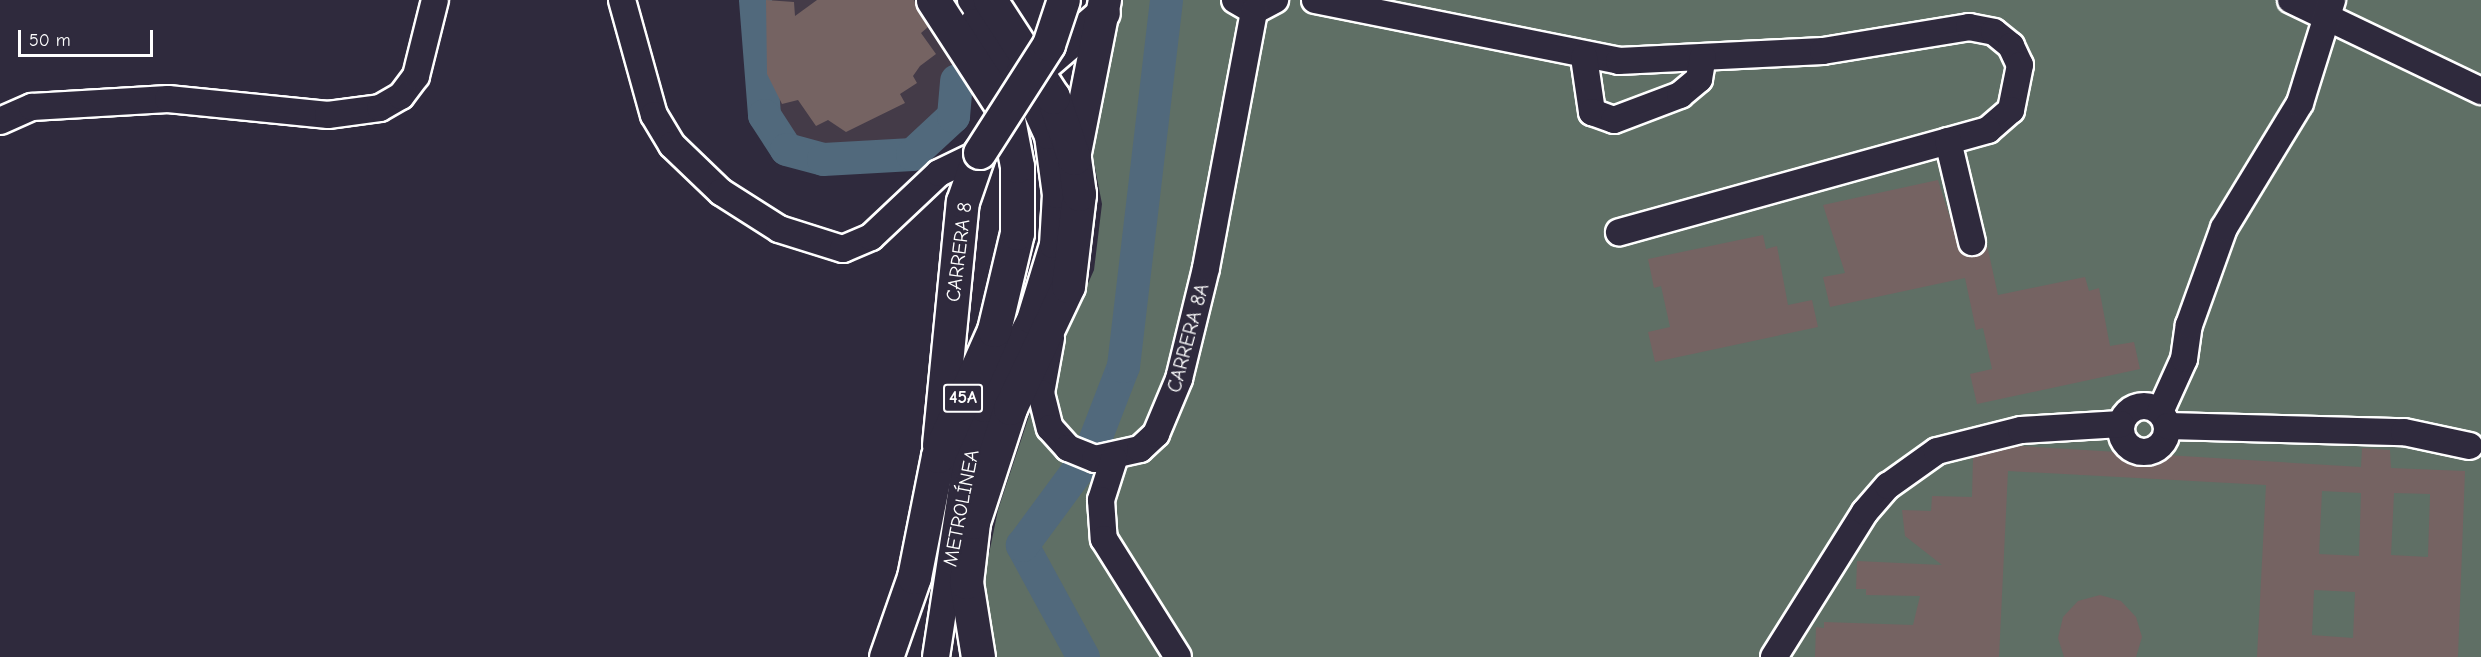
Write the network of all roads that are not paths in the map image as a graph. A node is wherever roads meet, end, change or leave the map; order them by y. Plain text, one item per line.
1 (435, 0) edge
2 (622, 0) edge
3 (1064, 0) edge
4 (1315, 0) edge
5 (2291, 0) edge
6 (1106, 4) edge
7 (1255, 4) edge
8 (963, 6) edge
9 (2328, 8) edge
10 (1001, 55) junction
11 (1584, 57) junction
12 (1703, 57) junction
13 (1038, 70) junction
14 (2481, 91) edge
15 (0, 121) edge
16 (1948, 141) junction
17 (980, 153) junction
18 (1074, 158) junction
19 (1619, 232) dead end
20 (1972, 242) dead end
21 (1054, 323) junction
22 (2164, 419) junction
23 (2121, 424) junction
24 (2470, 446) dead end
25 (938, 456) junction
26 (1105, 459) junction
27 (920, 537) junction
28 (934, 590) junction
29 (886, 657) edge
30 (927, 657) edge
31 (936, 657) edge
32 (978, 657) edge
33 (1178, 657) edge
34 (1774, 657) edge

1 - 15 street
2 - 17 street
3 - 17 main road, CARRERA 8, bridge
4 - 11 street
5 - 9 street
6 - 13 main road
6 - 18 main road
7 - 26 street, CARRERA 8A
8 - 10 highway, 45A
8 - 10 highway, 45A
9 - 14 street
9 - 22 street
10 - 13 highway, 45A
10 - 25 highway, 45A
10 - 28 street, METROLÍNEA
10 - 31 street, METROLÍNEA
11 - 12 street
11 - 12 street
12 - 16 street
13 - 18 highway, 45A
16 - 19 street
16 - 20 street
17 - 25 main road, CARRERA 8
18 - 21 highway, 45A
21 - 26 street
21 - 32 highway, 45A
22 - 23 street
22 - 23 street
22 - 24 street
23 - 34 street
25 - 27 highway, 45A
26 - 33 street
27 - 28 street
27 - 29 highway, 45A
28 - 30 street, METROLÍNEA

